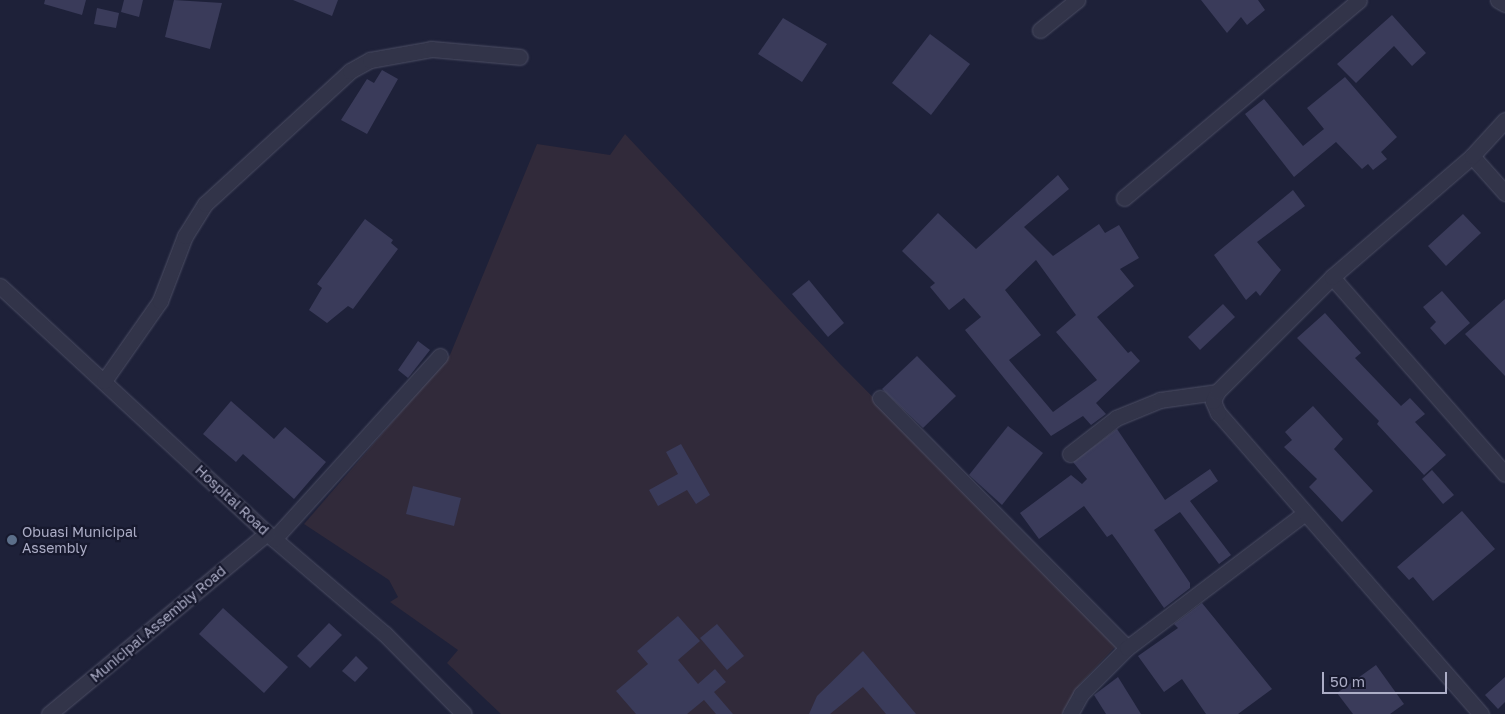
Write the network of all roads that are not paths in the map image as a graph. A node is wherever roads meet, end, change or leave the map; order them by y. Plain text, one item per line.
1 (1077, 0) edge
2 (1359, 0) edge
3 (1498, 0) edge
4 (1505, 4) edge
5 (1040, 30) dead end
6 (520, 57) dead end
7 (1505, 120) edge
8 (1472, 156) junction
9 (1505, 193) edge
10 (1124, 198) dead end
11 (1332, 277) junction
12 (0, 286) edge
13 (440, 356) dead end
14 (104, 381) junction
15 (1217, 392) junction
16 (880, 398) dead end
17 (1070, 454) dead end
18 (1505, 474) edge
19 (1305, 513) junction
20 (270, 536) junction
21 (1128, 648) junction
22 (49, 714) edge
23 (464, 714) edge
24 (1070, 714) edge
25 (1482, 714) edge

1 - 5 street
2 - 10 street
3 - 4 street
6 - 14 street
7 - 8 street
8 - 9 street
8 - 11 street
11 - 15 street
11 - 18 street
12 - 14 street, Hospital Road
13 - 20 street, Municipal Assembly Road
14 - 20 street, Hospital Road
15 - 17 street
15 - 19 street
16 - 21 street
19 - 21 street
19 - 25 street
20 - 22 street, Municipal Assembly Road
20 - 23 street, Hospital Road
21 - 24 street

